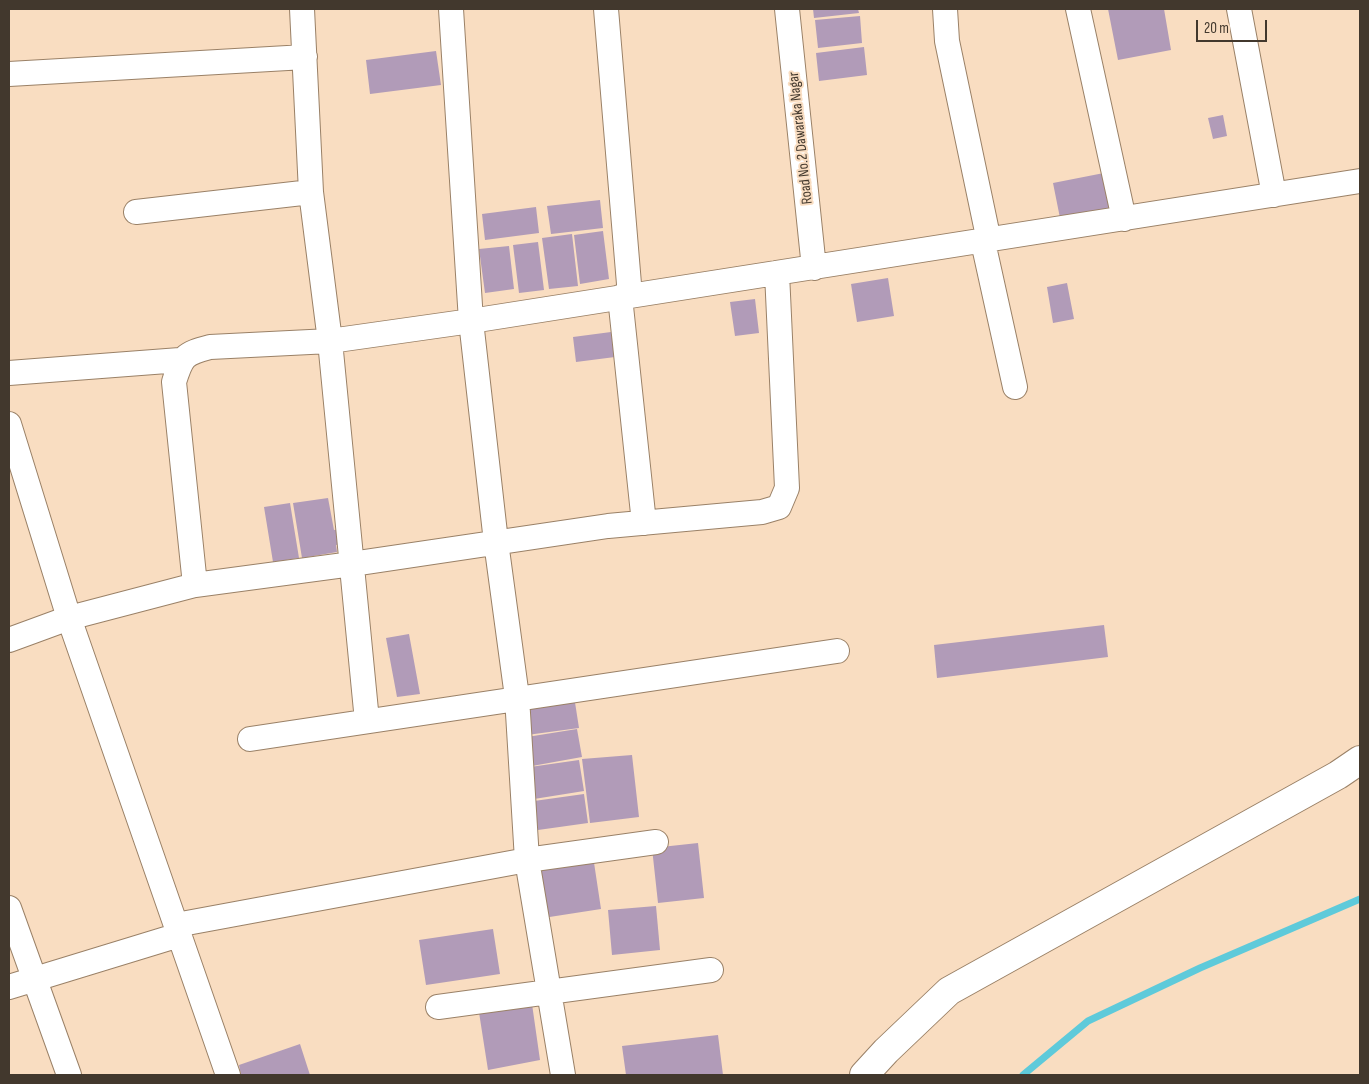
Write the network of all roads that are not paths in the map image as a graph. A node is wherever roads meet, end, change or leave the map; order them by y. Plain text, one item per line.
1 (302, 9) edge
2 (451, 9) edge
3 (606, 9) edge
4 (787, 9) edge
5 (945, 9) edge
6 (1078, 9) edge
7 (1239, 9) edge
8 (305, 57) junction
9 (9, 74) edge
10 (1360, 181) edge
11 (311, 192) junction
12 (1274, 195) junction
13 (136, 212) dead end
14 (1124, 219) junction
15 (986, 242) junction
16 (814, 268) junction
17 (777, 273) junction
18 (625, 296) junction
19 (471, 321) junction
20 (330, 341) junction
21 (180, 360) junction
22 (9, 373) edge
23 (1015, 387) dead end
24 (9, 424) edge
25 (644, 523) junction
26 (496, 542) junction
27 (352, 564) junction
28 (196, 585) junction
29 (69, 618) junction
30 (9, 640) edge
31 (837, 651) dead end
32 (517, 698) junction
33 (367, 721) junction
34 (250, 738) dead end
35 (1360, 760) edge
36 (656, 842) dead end
37 (527, 860) junction
38 (9, 908) edge
39 (177, 930) junction
40 (711, 970) dead end
41 (34, 980) junction
42 (9, 987) edge
43 (549, 990) junction
44 (438, 1007) dead end
45 (69, 1075) edge
46 (228, 1075) edge
47 (563, 1075) edge
48 (864, 1075) edge

1 - 8 street
2 - 19 street
3 - 18 street
4 - 16 street, Road No.2 Dawaraka Nagar
5 - 15 street
6 - 14 street
7 - 12 street
8 - 9 street
8 - 11 street
10 - 12 street
11 - 13 street
11 - 20 street
12 - 14 street
14 - 15 street
15 - 16 street
15 - 23 street
16 - 17 street
17 - 18 street
17 - 25 street
18 - 19 street
18 - 25 street
19 - 20 street
19 - 26 street
20 - 21 street
20 - 27 street
21 - 22 street
21 - 28 street
24 - 29 street
25 - 26 street
26 - 27 street
26 - 32 street
27 - 28 street
27 - 33 street
28 - 29 street
29 - 30 street
29 - 39 street
31 - 32 street
32 - 33 street
32 - 37 street
33 - 34 street
35 - 48 street
36 - 37 street
37 - 39 street
37 - 43 street
38 - 41 street
39 - 41 street
39 - 46 street
40 - 43 street
41 - 42 street
41 - 45 street
43 - 44 street
43 - 47 street

